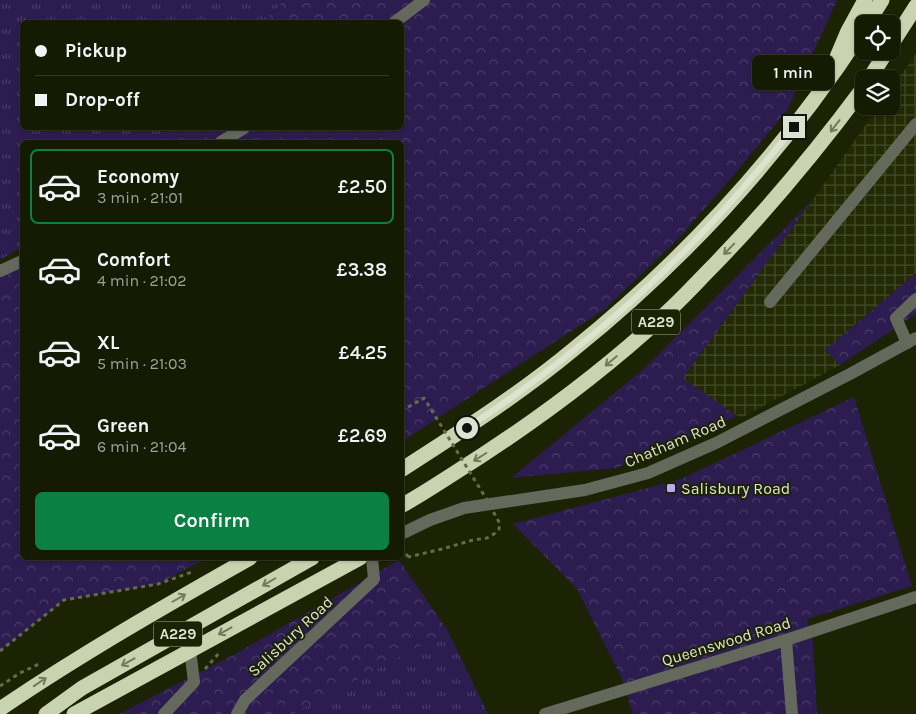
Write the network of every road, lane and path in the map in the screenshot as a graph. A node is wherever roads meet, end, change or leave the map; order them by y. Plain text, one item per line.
1 (424, 0) edge
2 (865, 0) edge
3 (882, 0) edge
4 (916, 6) edge
5 (873, 15) edge
6 (398, 20) edge
7 (900, 31) edge
8 (855, 41) edge
9 (823, 89) junction
10 (855, 99) edge
11 (916, 124) edge
12 (241, 130) edge
13 (224, 140) edge
14 (20, 262) edge
15 (0, 271) edge
16 (916, 299) edge
17 (770, 302) dead end
18 (912, 340) edge
19 (404, 409) edge
20 (404, 468) edge
21 (404, 504) edge
22 (404, 533) edge
23 (404, 551) edge
24 (246, 560) edge
25 (308, 560) edge
26 (356, 560) edge
27 (372, 560) edge
28 (195, 571) dead end
29 (916, 597) edge
30 (183, 631) junction
31 (786, 640) junction
32 (190, 650) junction
33 (0, 651) edge
34 (0, 709) edge
35 (46, 714) edge
36 (74, 714) edge
37 (164, 714) edge
38 (237, 714) edge
39 (545, 714) edge
40 (792, 714) edge

1 - 6 street
2 - 9 highway
3 - 5 highway
4 - 7 highway
8 - 9 highway, A229
9 - 20 highway, A229
10 -> 21 highway, A229
11 - 17 street
12 - 13 street
14 - 15 street
16 - 18 street
18 - 22 street, Chatham Road
19 - 23 path, bridge
34 -> 24 highway, A229
25 -> 30 highway, A229
26 -> 32 highway
27 - 38 street, Salisbury Road
28 - 33 path
29 - 31 street, Queenswood Road
30 - 32 street
30 -> 35 highway, A229
31 - 39 street, Queenswood Road
31 - 40 street
32 - 36 highway
32 - 37 street

